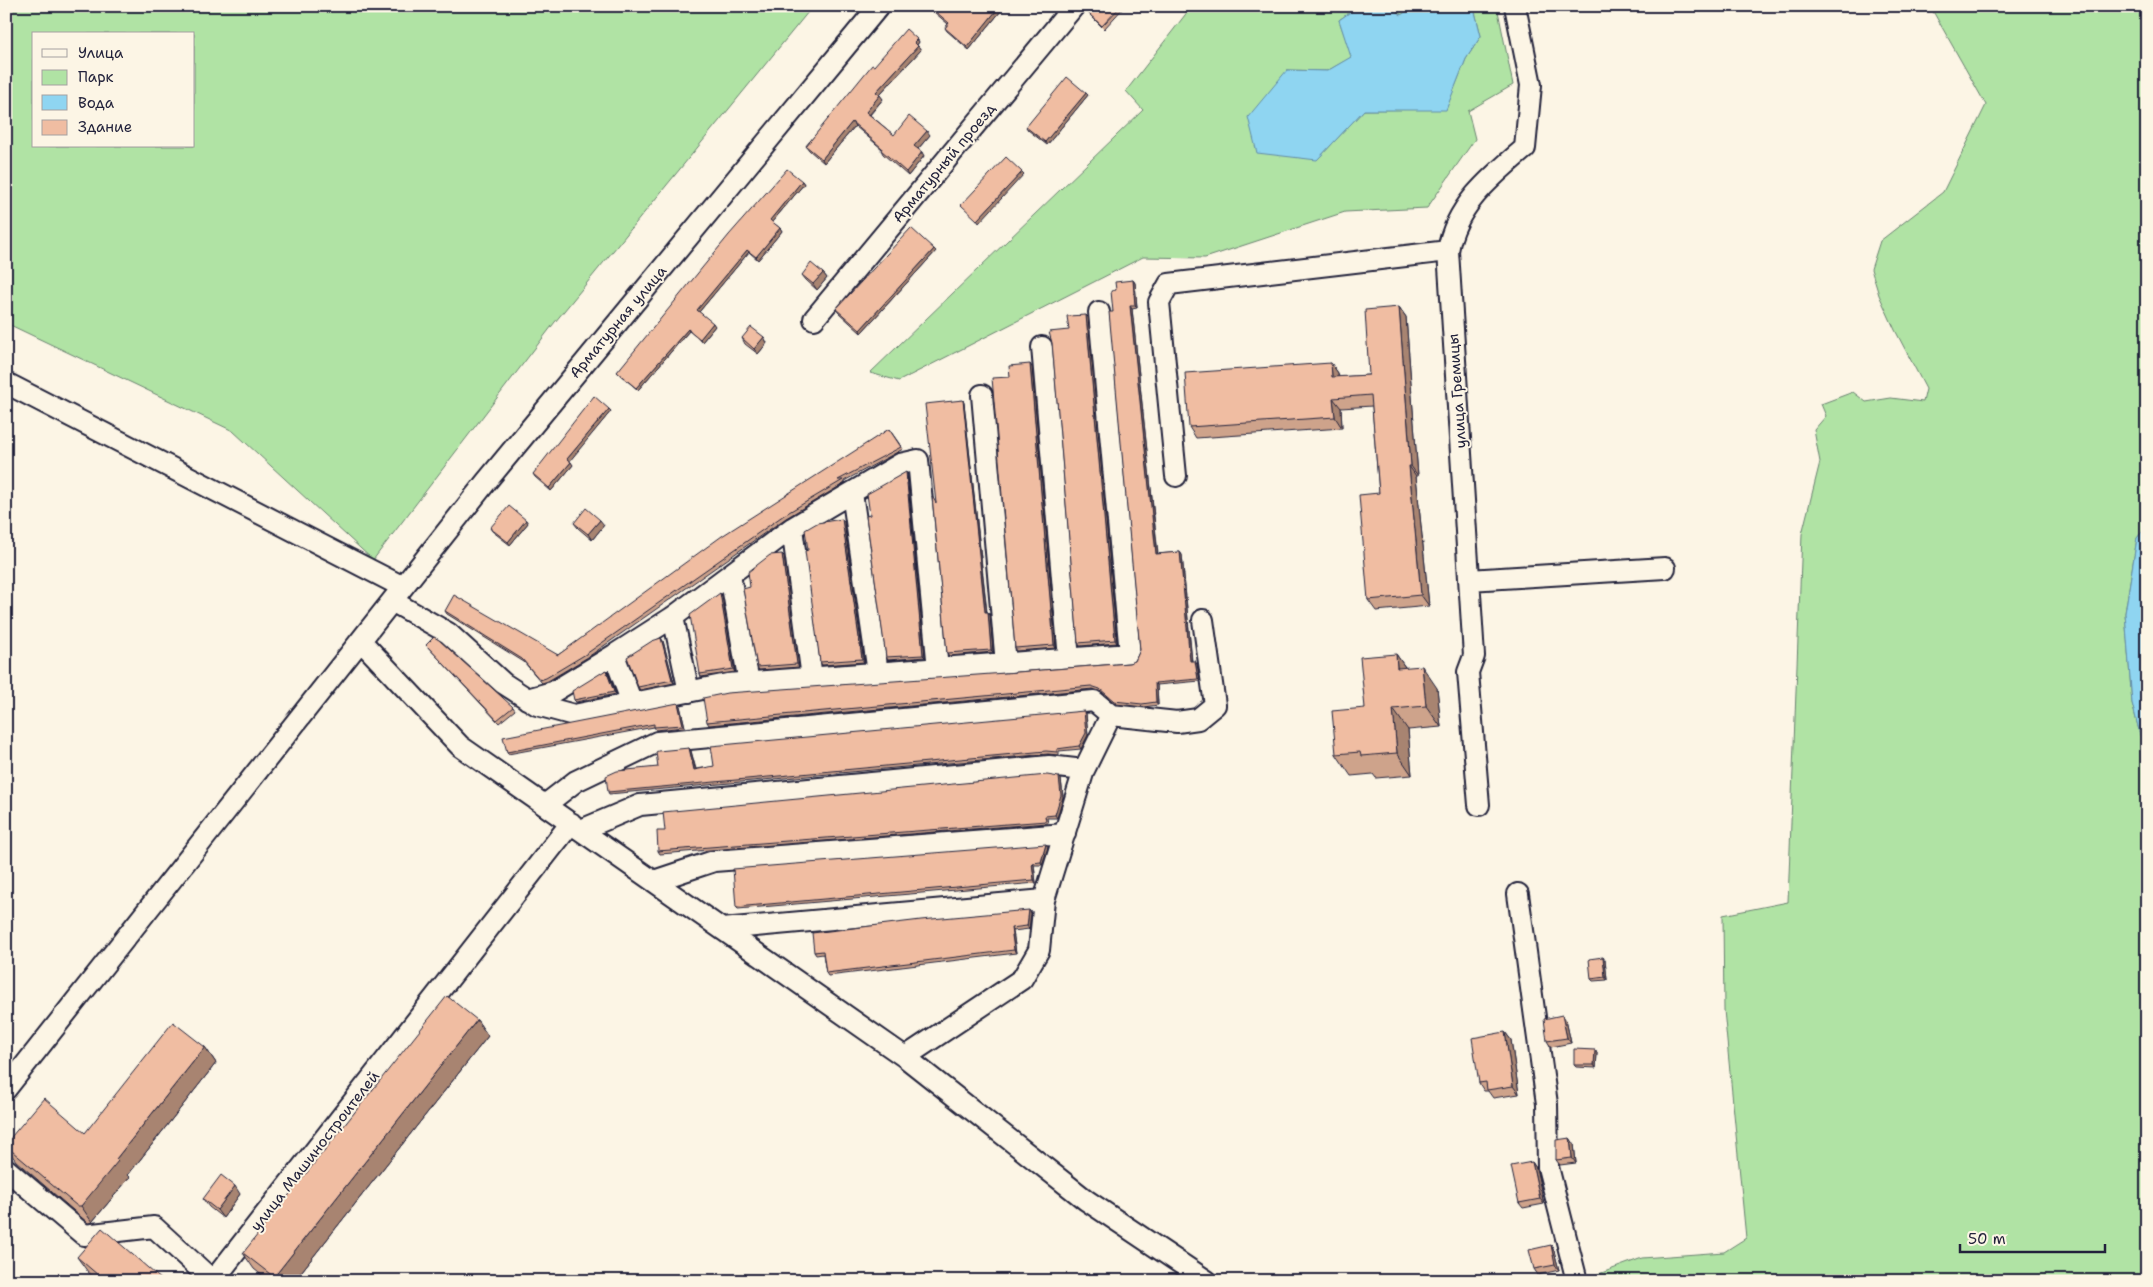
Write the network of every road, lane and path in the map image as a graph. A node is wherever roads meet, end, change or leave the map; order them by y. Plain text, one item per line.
1 (879, 6) edge
2 (1074, 6) edge
3 (1515, 6) edge
4 (1448, 251) junction
5 (1099, 312) dead end
6 (814, 319) dead end
7 (1042, 347) dead end
8 (6, 383) edge
9 (982, 395) dead end
10 (1176, 476) dead end
11 (852, 493) junction
12 (792, 528) junction
13 (1665, 568) dead end
14 (730, 575) junction
15 (1469, 580) junction
16 (397, 594) junction
17 (672, 618) junction
18 (1203, 620) dead end
19 (360, 641) junction
20 (614, 655) junction
21 (1069, 659) junction
22 (1006, 664) junction
23 (938, 669) junction
24 (878, 673) junction
25 (812, 678) junction
26 (749, 683) junction
27 (689, 692) junction
28 (527, 698) junction
29 (632, 704) junction
30 (1111, 715) junction
31 (1084, 770) junction
32 (545, 805) junction
33 (1479, 805) dead end
34 (576, 826) junction
35 (1065, 834) junction
36 (654, 881) junction
37 (1518, 894) dead end
38 (1044, 900) junction
39 (722, 929) junction
40 (905, 1058) junction
41 (6, 1089) edge
42 (6, 1169) edge
43 (1207, 1281) edge
44 (1577, 1281) edge

1 - 16 street, Арматурная улица
2 - 6 street, Арматурный проезд
3 - 4 street, улица Гремицы
4 - 10 street
4 - 15 street, улица Гремицы
5 - 21 street
7 - 21 street
8 - 16 street
9 - 22 street
11 - 12 street
11 - 23 street
11 - 24 street
12 - 14 street
12 - 25 street
13 - 15 street
14 - 17 street
14 - 26 street
15 - 33 street, улица Гремицы
16 - 19 street, Арматурная улица
16 - 28 street
17 - 20 street
17 - 27 street
18 - 30 street
19 - 32 street
19 - 41 street, Арматурная улица
20 - 28 street
20 - 29 street
21 - 22 street
22 - 23 street
23 - 24 street
24 - 25 street
25 - 26 street
26 - 27 street
27 - 29 street
28 - 29 street
30 - 31 street
30 - 32 street
31 - 34 street
31 - 35 street
32 - 34 street
34 - 36 street
34 - 42 street, улица Машиностроителей
35 - 36 street
35 - 38 street
36 - 39 street
37 - 44 street
38 - 39 street
38 - 40 street
39 - 40 street
40 - 43 street

